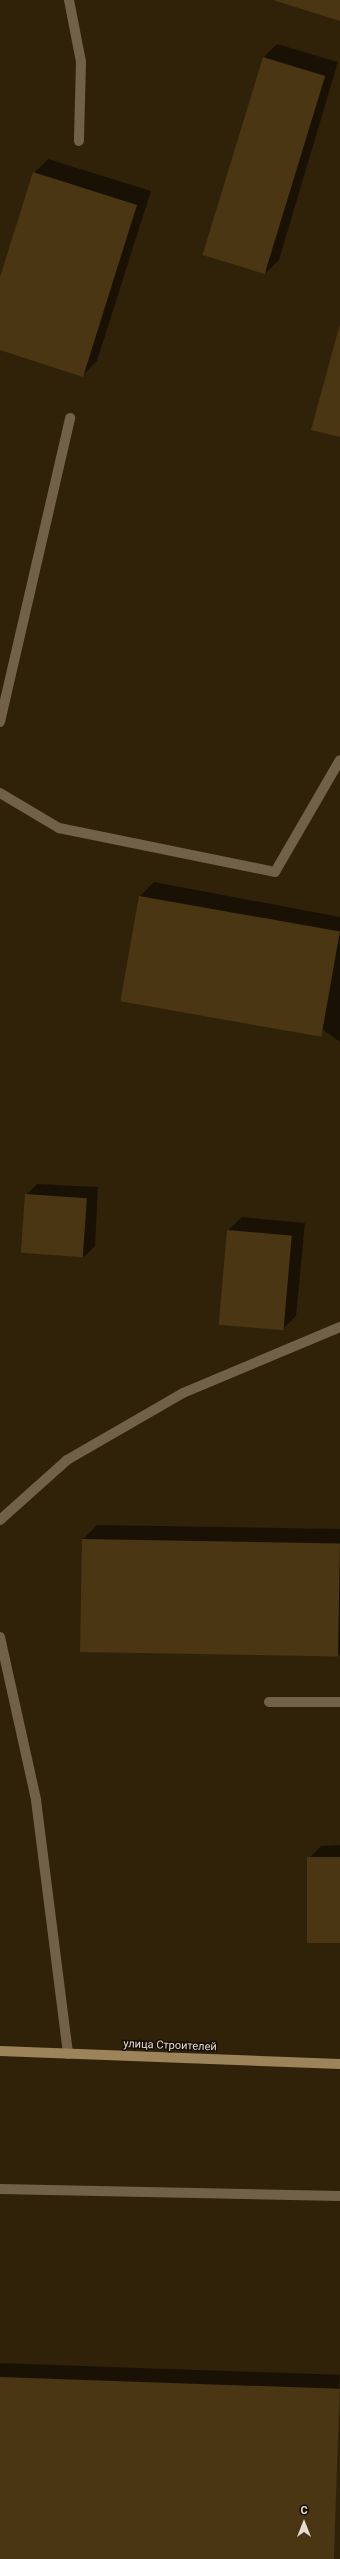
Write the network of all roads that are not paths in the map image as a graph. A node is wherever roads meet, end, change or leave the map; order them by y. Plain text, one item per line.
1 (70, 0) edge
2 (79, 141) dead end
3 (70, 418) dead end
4 (0, 722) edge
5 (340, 760) edge
6 (0, 793) edge
7 (340, 1328) edge
8 (0, 1520) edge
9 (0, 1637) edge
10 (269, 1702) dead end
11 (340, 1702) edge
12 (0, 2051) edge
13 (68, 2054) junction
14 (340, 2064) edge
15 (0, 2189) edge
16 (340, 2196) edge

1 - 2 lane
3 - 4 lane
5 - 6 lane
7 - 8 lane
9 - 13 lane
10 - 11 lane
12 - 13 street, улица Строителей
13 - 14 street, улица Строителей
15 - 16 lane

